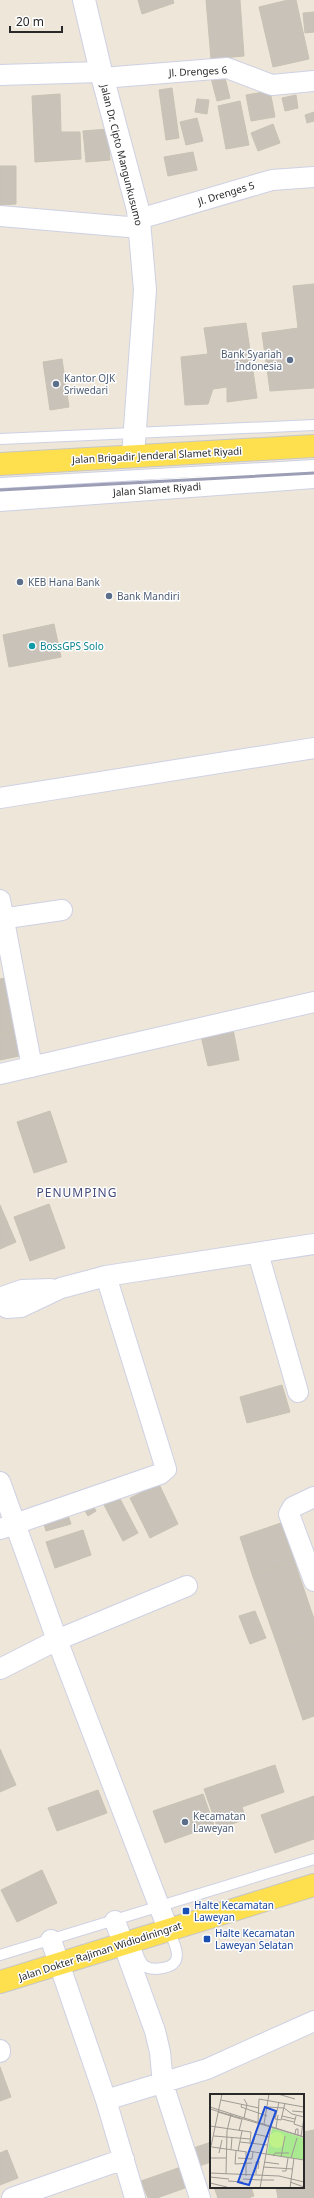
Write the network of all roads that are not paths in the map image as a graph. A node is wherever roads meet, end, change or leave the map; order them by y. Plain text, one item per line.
1 (84, 0) edge
2 (0, 75) edge
3 (102, 75) junction
4 (314, 81) edge
5 (314, 177) edge
6 (0, 216) edge
7 (140, 223) junction
8 (314, 425) edge
9 (134, 432) junction
10 (0, 439) edge
11 (314, 446) edge
12 (133, 456) junction
13 (0, 464) edge
14 (314, 465) edge
15 (314, 478) edge
16 (0, 483) edge
17 (0, 501) edge
18 (314, 748) edge
19 (0, 798) edge
20 (62, 910) dead end
21 (1, 913) edge
22 (314, 1002) edge
23 (32, 1067) junction
24 (0, 1074) edge
25 (314, 1244) edge
26 (258, 1253) junction
27 (106, 1276) junction
28 (3, 1303) edge
29 (298, 1392) dead end
30 (0, 1482) edge
31 (314, 1497) edge
32 (8, 1526) edge
33 (314, 1581) edge
34 (187, 1586) dead end
35 (57, 1640) junction
36 (0, 1669) edge
37 (313, 1862) edge
38 (314, 1885) edge
39 (160, 1907) junction
40 (115, 1921) junction
41 (168, 1929) junction
42 (51, 1940) junction
43 (129, 1942) junction
44 (0, 1955) edge
45 (60, 1965) junction
46 (0, 1982) edge
47 (314, 2021) edge
48 (163, 2084) junction
49 (106, 2100) junction
50 (124, 2159) junction
51 (12, 2198) edge
52 (136, 2198) edge
53 (200, 2198) edge

1 - 3 main road, Jalan Dr. Cipto Mangunkusumo
2 - 3 street, Jl. Drenges 6
3 - 4 street, Jl. Drenges 6
3 - 7 main road, Jalan Dr. Cipto Mangunkusumo
5 - 7 street, Jl. Drenges 5
6 - 7 street
7 - 9 main road, Jalan Dr. Cipto Mangunkusumo
8 - 9 lane
9 - 10 lane
9 - 12 main road, Jalan Dr. Cipto Mangunkusumo
11 - 12 main road, Jalan Brigadir Jenderal Slamet Riyadi
12 - 13 main road, Jalan Brigadir Jenderal Slamet Riyadi
14 - 16 lane
15 - 17 street, Jalan Slamet Riyadi
18 - 19 street
20 - 21 street
21 - 23 street
22 - 23 street
23 - 24 street
25 - 26 street
26 - 27 street
26 - 29 street
27 - 28 street
27 - 32 street
30 - 32 street
31 - 33 street
32 - 35 street
34 - 35 street
35 - 36 street
35 - 39 street
37 - 39 lane
38 - 41 main road, Jalan Dokter Rajiman Widiodiningrat
39 - 40 lane
39 - 41 street
40 - 42 lane
40 - 43 street
41 - 43 main road, Jalan Dokter Rajiman Widiodiningrat
41 - 43 lane
42 - 44 lane
42 - 45 street
43 - 45 main road, Jalan Dokter Rajiman Widiodiningrat
43 - 48 street
45 - 46 main road, Jalan Dokter Rajiman Widiodiningrat
45 - 49 street
47 - 48 street
48 - 49 street
48 - 53 street
49 - 50 street
50 - 51 street
50 - 52 street

